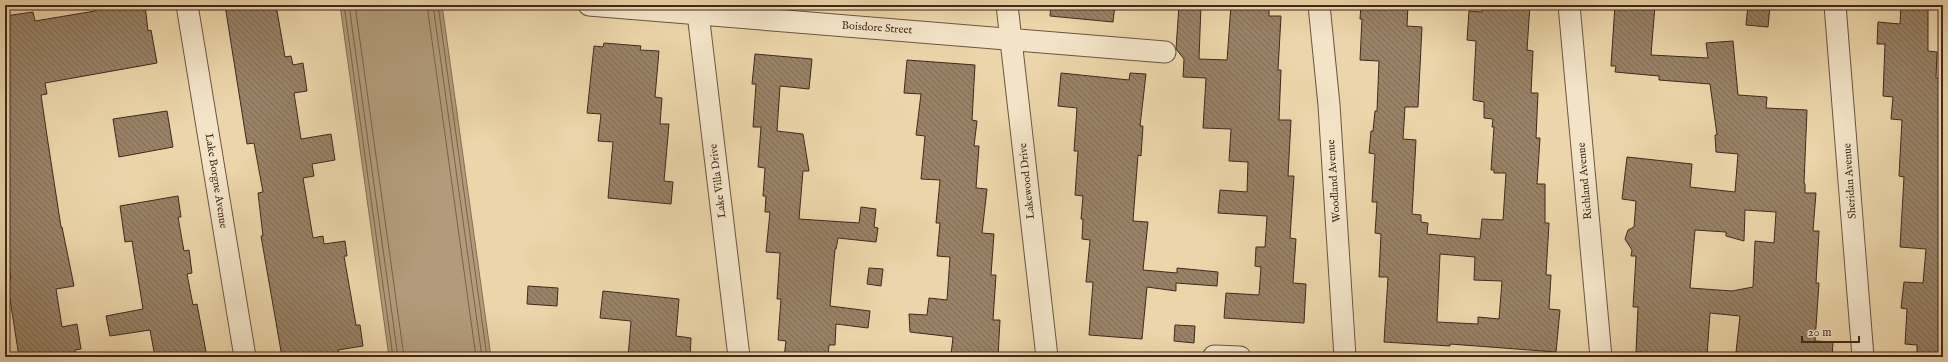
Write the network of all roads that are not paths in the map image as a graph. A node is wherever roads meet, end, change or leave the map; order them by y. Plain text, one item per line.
1 (187, 5) edge
2 (589, 5) edge
3 (1007, 5) edge
4 (1319, 5) edge
5 (1569, 5) edge
6 (1835, 5) edge
7 (698, 10) edge
8 (1011, 39) junction
9 (1165, 52) dead end
10 (1214, 356) dead end
11 (245, 357) edge
12 (739, 357) edge
13 (1047, 357) edge
14 (1240, 357) edge
15 (1345, 357) edge
16 (1601, 357) edge
17 (1863, 357) edge

1 - 11 street, Lake Borgne Avenue
2 - 7 street, Boisdore Street
3 - 8 street, Lakewood Drive
4 - 15 street, Woodland Avenue
5 - 16 street, Richland Avenue
6 - 17 street, Sheridan Avenue
7 - 8 street, Boisdore Street
7 - 12 street, Lake Villa Drive
8 - 9 street, Boisdore Street
8 - 13 street, Lakewood Drive
10 - 14 street

